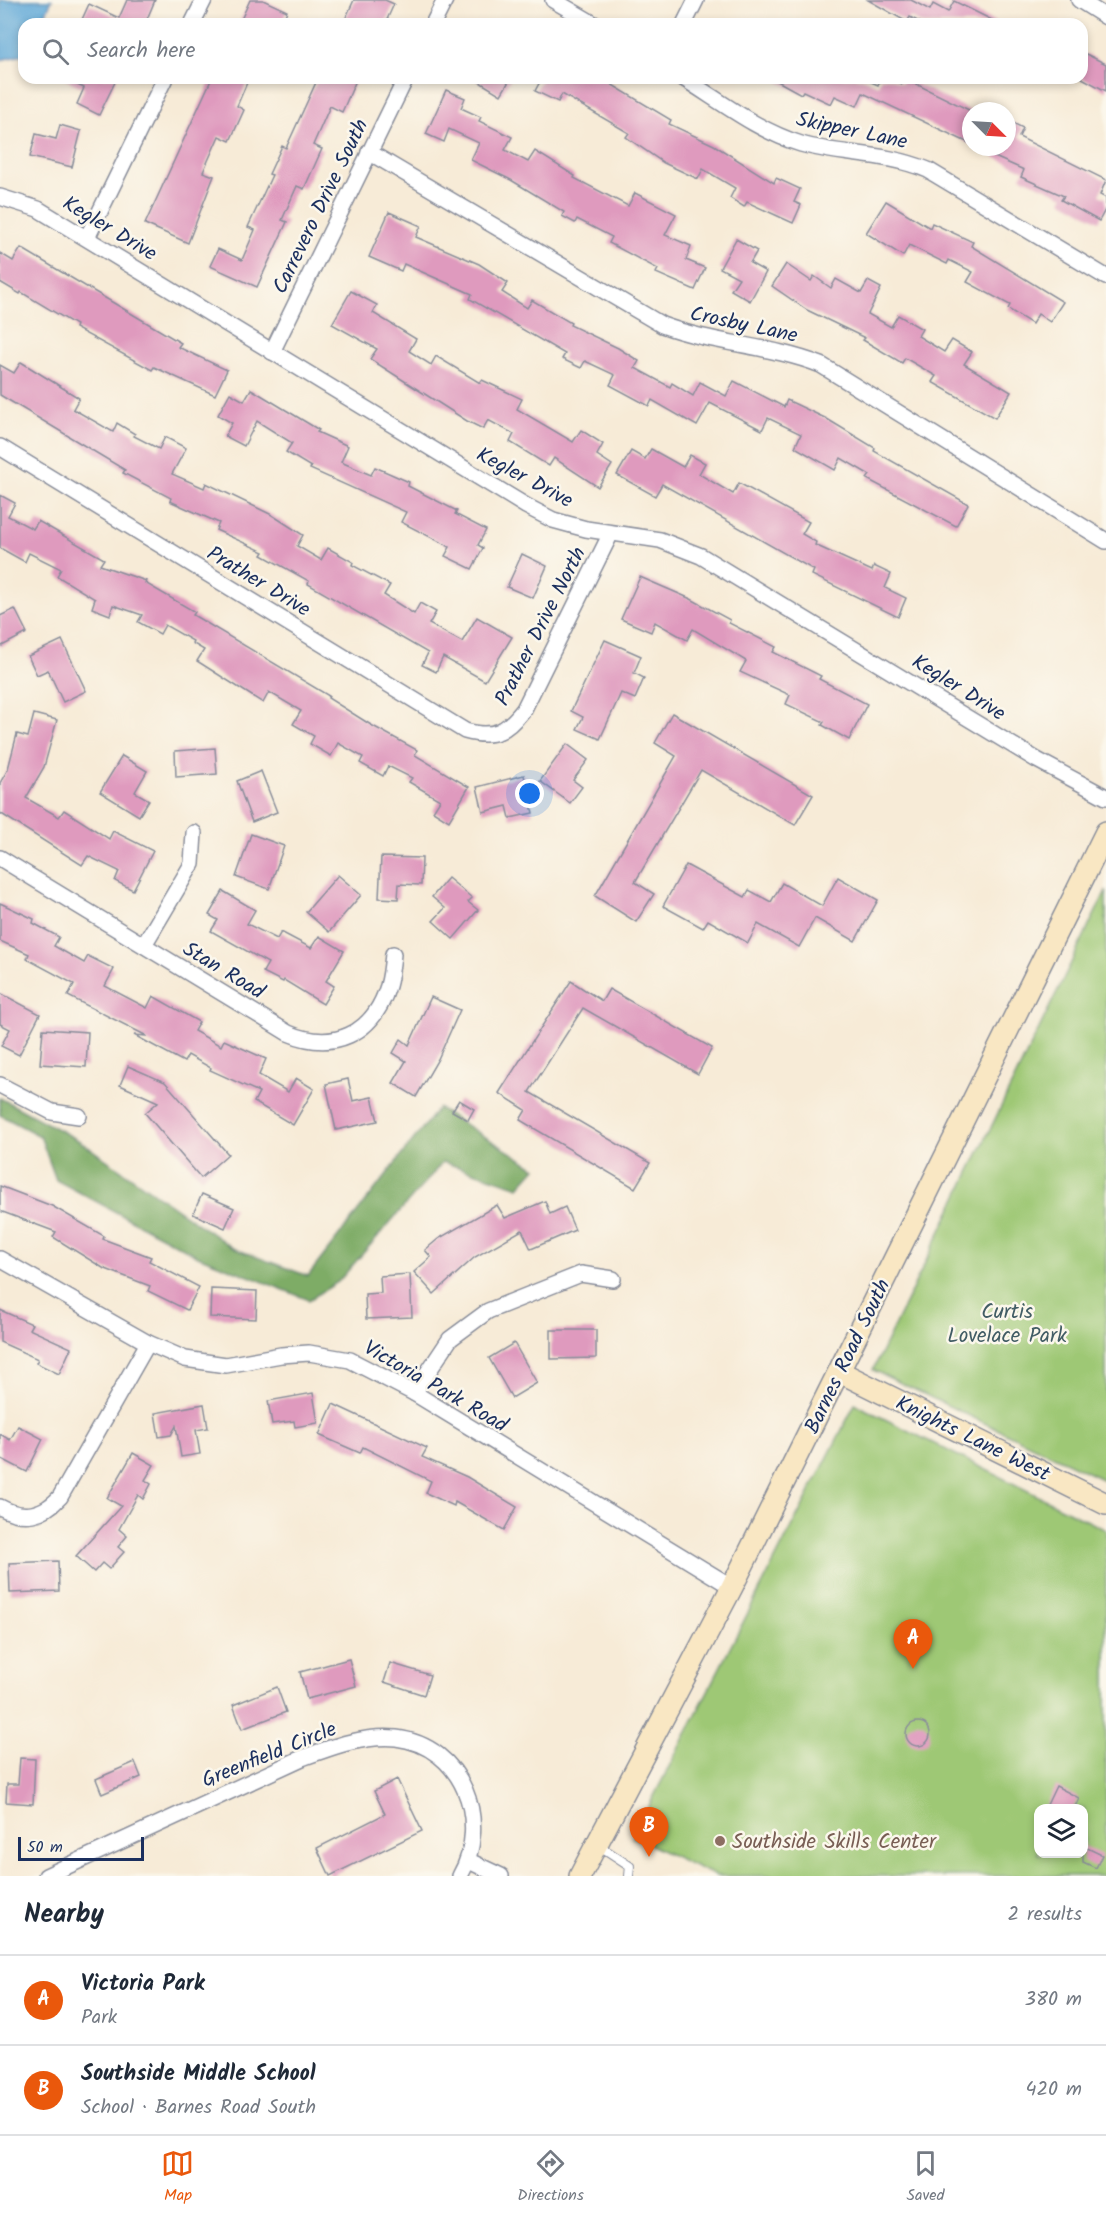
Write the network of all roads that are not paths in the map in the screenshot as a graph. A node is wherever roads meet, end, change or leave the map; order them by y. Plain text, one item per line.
1 (204, 0) edge
2 (445, 0) edge
3 (554, 0) edge
4 (696, 0) edge
5 (1079, 0) edge
6 (1106, 17) edge
7 (195, 18) edge
8 (436, 18) edge
9 (584, 18) edge
10 (687, 18) edge
11 (162, 84) edge
12 (403, 84) edge
13 (693, 84) edge
14 (369, 152) junction
15 (0, 197) edge
16 (87, 238) junction
17 (1106, 278) edge
18 (272, 352) junction
19 (0, 447) edge
20 (611, 533) junction
21 (1106, 541) edge
22 (500, 732) joint
23 (1106, 797) edge
24 (194, 832) dead end
25 (1106, 832) edge
26 (0, 858) edge
27 (144, 945) junction
28 (393, 954) dead end
29 (0, 1084) edge
30 (79, 1116) dead end
31 (0, 1259) edge
32 (613, 1279) dead end
33 (148, 1343) junction
34 (840, 1372) junction
35 (414, 1393) junction
36 (1106, 1504) edge
37 (0, 1507) edge
38 (732, 1587) junction
39 (596, 1844) junction
40 (469, 1861) junction
41 (46, 1876) edge
42 (460, 1876) edge
43 (501, 1876) edge
44 (580, 1876) edge
45 (629, 1876) edge

1 - 7 street
2 - 8 street
3 - 9 street
4 - 10 street
5 - 6 street
11 - 16 street
12 - 14 street, Carrevero Drive South
13 - 17 street, Skipper Lane
14 - 18 street, Carrevero Drive South
14 - 21 street, Crosby Lane
15 - 16 street, Kegler Drive
16 - 18 street, Kegler Drive
18 - 20 street, Kegler Drive
19 - 22 street, Prather Drive
20 - 22 street, Prather Drive North
20 - 23 street, Kegler Drive
24 - 27 street
25 - 34 street, Barnes Road South
26 - 27 street, Stan Road
27 - 28 street, Stan Road
29 - 30 street
31 - 33 street, Victoria Park Road
32 - 35 street
33 - 35 street, Victoria Park Road
33 - 37 street
34 - 36 street, Knights Lane West
34 - 38 street, Barnes Road South
35 - 38 street, Victoria Park Road
38 - 39 street, Barnes Road South
39 - 44 street, Barnes Road South
39 - 45 lane
40 - 41 street, Greenfield Circle
40 - 42 street
40 - 43 street

